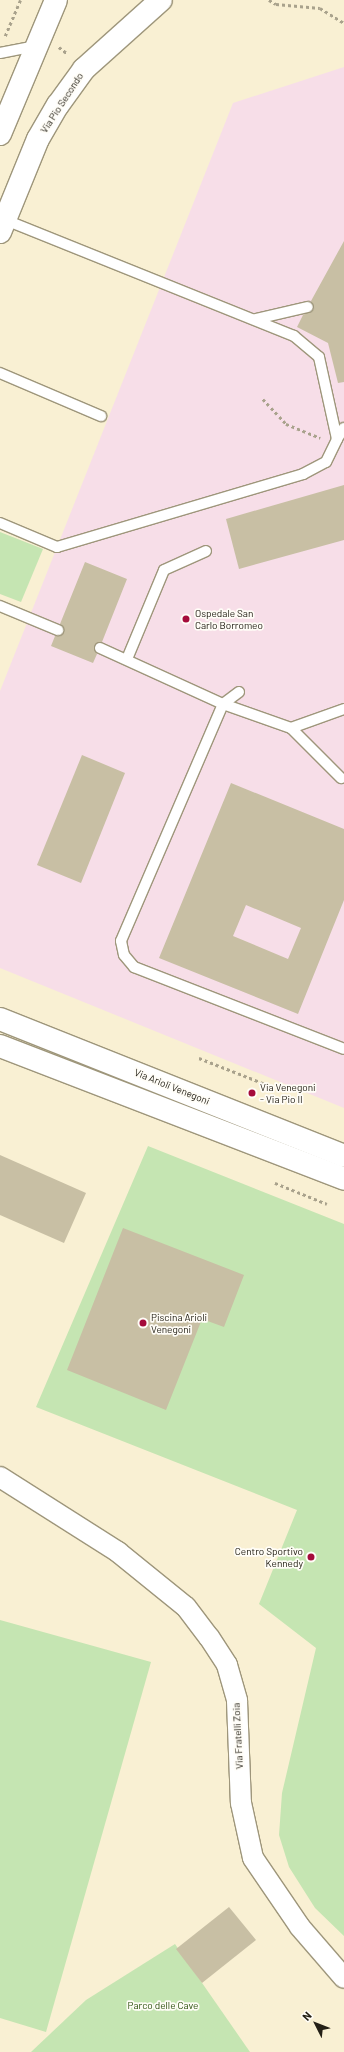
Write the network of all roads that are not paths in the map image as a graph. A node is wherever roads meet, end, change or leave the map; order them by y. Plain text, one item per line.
1 (56, 0) edge
2 (161, 0) edge
3 (46, 45) junction
4 (0, 53) edge
5 (2, 118) edge
6 (2, 224) edge
7 (308, 306) dead end
8 (253, 319) junction
9 (0, 373) edge
10 (101, 416) dead end
11 (344, 428) edge
12 (337, 439) junction
13 (0, 523) edge
14 (206, 551) dead end
15 (0, 606) edge
16 (58, 630) dead end
17 (100, 648) dead end
18 (127, 659) junction
19 (239, 692) dead end
20 (223, 704) junction
21 (344, 709) edge
22 (291, 728) junction
23 (341, 778) dead end
24 (0, 1019) edge
25 (0, 1046) edge
26 (344, 1049) edge
27 (344, 1156) edge
28 (344, 1179) edge
29 (0, 1476) edge
30 (344, 1978) edge

1 - 3 main road
2 - 6 main road, Via Pio Secondo
3 - 4 lane
3 - 5 main road
6 - 8 lane
7 - 8 lane
8 - 12 lane
9 - 10 lane
11 - 12 lane
12 - 13 lane
14 - 18 lane
15 - 16 lane
17 - 18 lane
18 - 20 lane
19 - 20 lane
20 - 22 lane
20 - 26 lane
21 - 22 lane
22 - 23 lane
24 - 27 main road, Via Arioli Venegoni
25 - 28 main road
29 - 30 street, Via Fratelli Zoia

